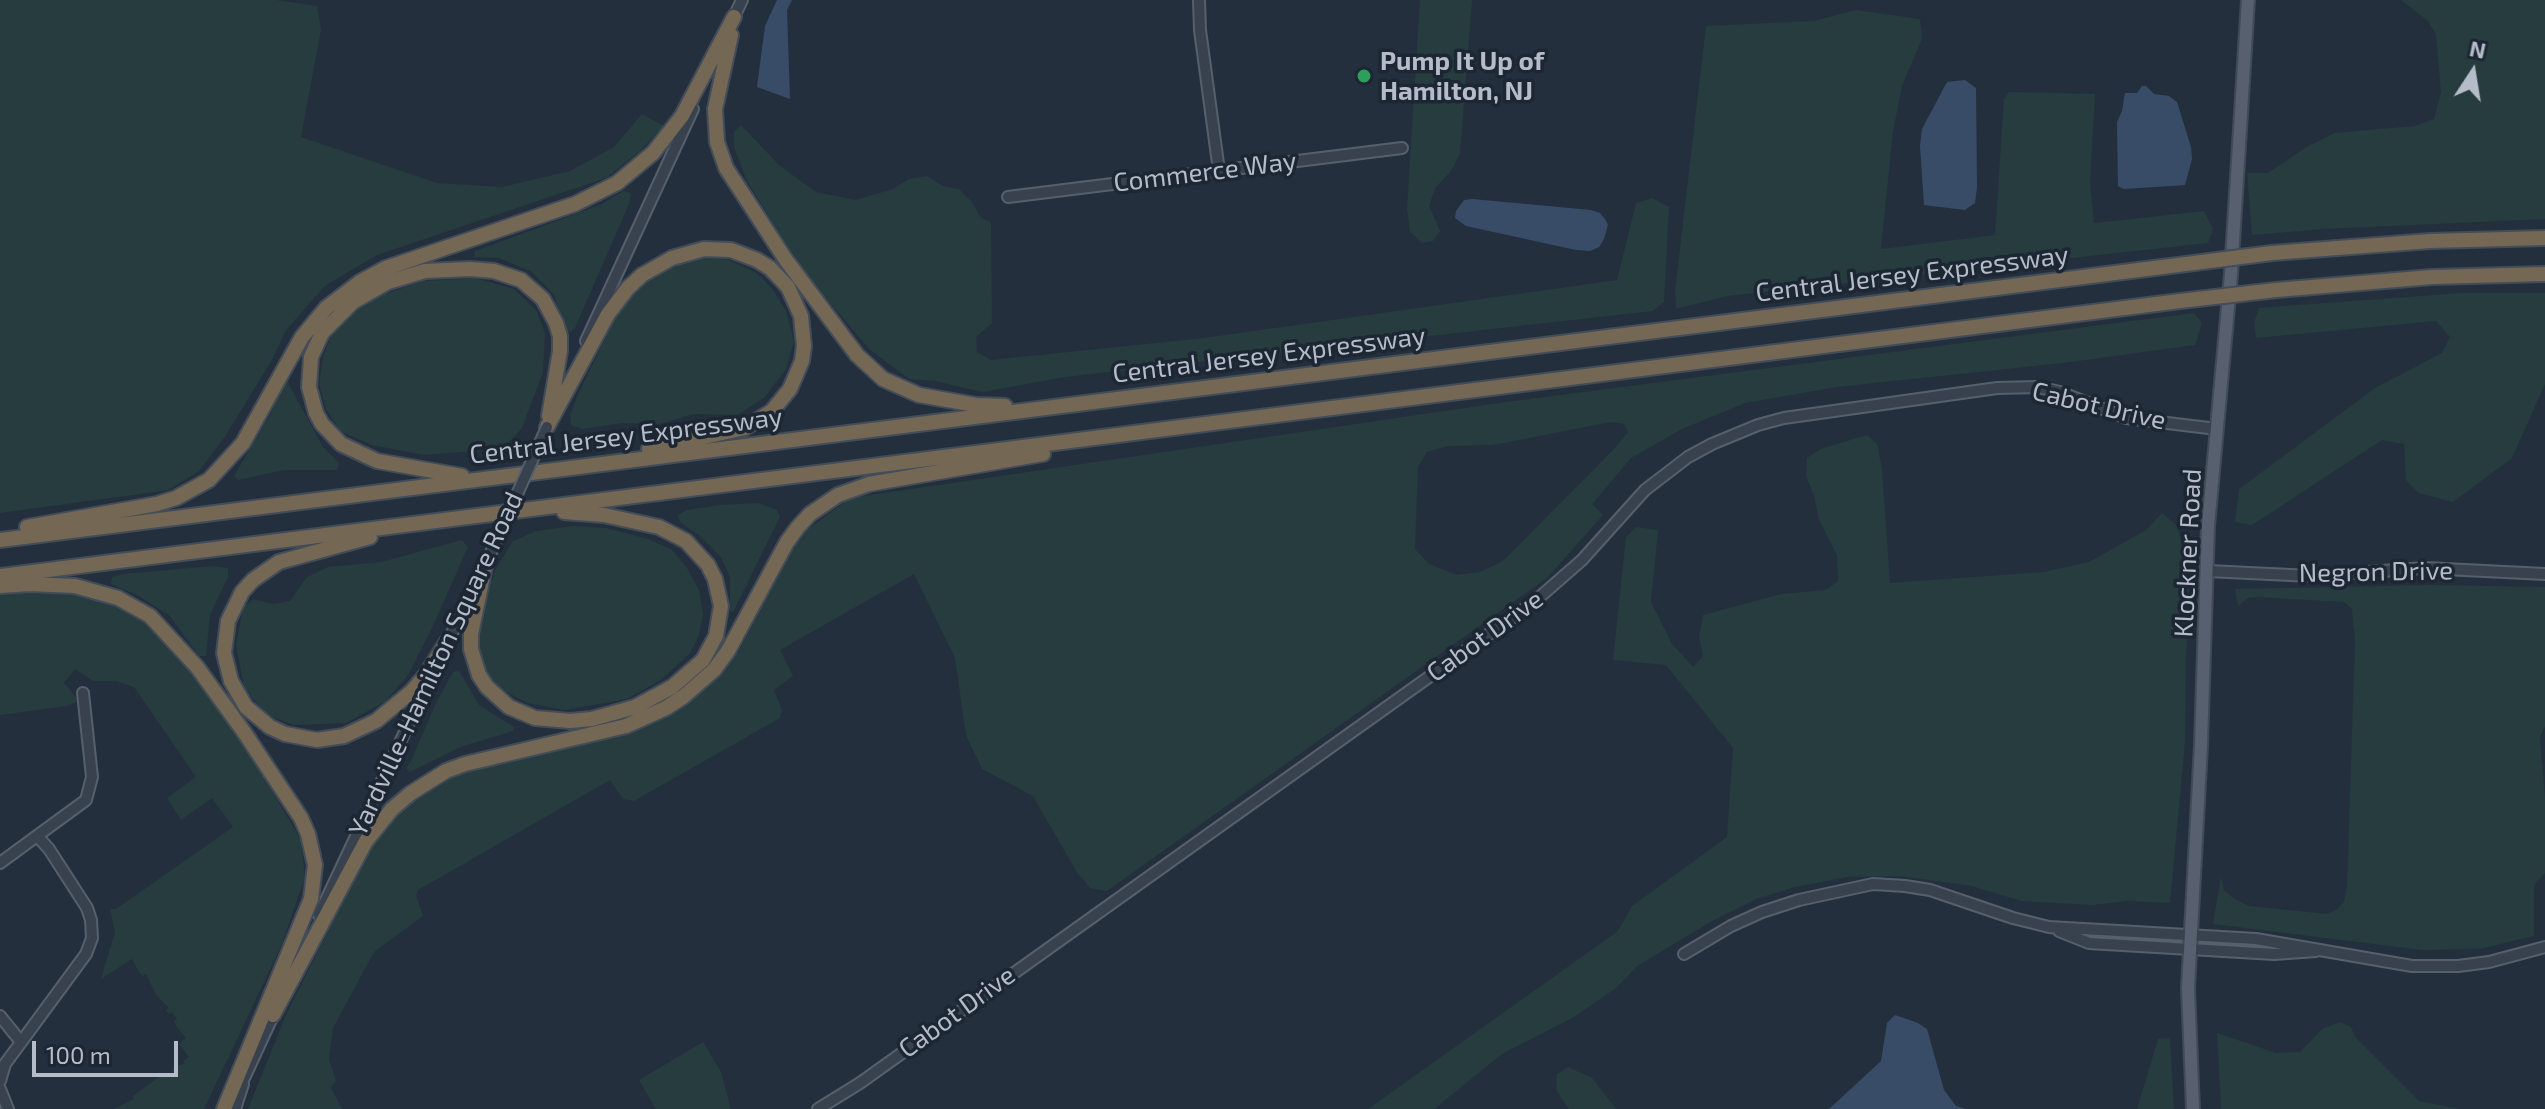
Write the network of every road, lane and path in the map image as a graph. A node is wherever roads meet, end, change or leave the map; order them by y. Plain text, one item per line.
1 (1199, 0) edge
2 (2248, 0) edge
3 (738, 10) edge
4 (1402, 148) dead end
5 (1219, 171) junction
6 (1008, 197) dead end
7 (2545, 238) edge
8 (2545, 274) edge
9 (1216, 386) junction
10 (1220, 422) junction
11 (547, 427) junction
12 (2217, 429) junction
13 (555, 469) junction
14 (483, 478) junction
15 (515, 511) junction
16 (428, 522) junction
17 (0, 532) edge
18 (0, 540) edge
19 (485, 566) junction
20 (2208, 571) junction
21 (2545, 574) edge
22 (0, 576) edge
23 (0, 586) edge
24 (448, 640) junction
25 (83, 693) dead end
26 (38, 837) junction
27 (0, 863) edge
28 (2190, 941) junction
29 (2545, 947) edge
30 (1684, 954) dead end
31 (273, 1015) junction
32 (0, 1016) edge
33 (21, 1042) junction
34 (0, 1081) edge
35 (0, 1089) edge
36 (8, 1109) edge
37 (229, 1109) edge
38 (818, 1109) edge
39 (2193, 1109) edge

1 - 5 street
2 - 12 main road, Klockner Road
3 - 9 highway
3 - 11 street, Yardville-Hamilton Square Road
3 - 17 highway
4 - 5 street, Commerce Way
5 - 6 street, Commerce Way
7 - 9 highway, Central Jersey Expressway, bridge
8 - 10 highway, bridge
9 - 13 highway, Central Jersey Expressway
10 - 15 highway
10 - 31 highway
11 - 13 highway
11 - 14 highway
11 - 19 street, Yardville-Hamilton Square Road, bridge
12 - 20 main road, Klockner Road
12 - 38 street, Cabot Drive
13 - 14 highway, Central Jersey Expressway
14 - 18 highway, Central Jersey Expressway
15 - 16 highway
15 - 19 highway
16 - 22 highway
16 - 24 highway
19 - 24 street, Yardville-Hamilton Square Road
20 - 21 street, Negron Drive
20 - 28 main road, Klockner Road
23 - 37 highway
24 - 31 street, Yardville-Hamilton Square Road
25 - 26 street
26 - 27 street
26 - 33 street
28 - 29 street
28 - 30 street
28 - 39 main road, Klockner Road
31 - 37 street, Yardville-Hamilton Square Road
32 - 33 street
33 - 34 street
35 - 36 street

